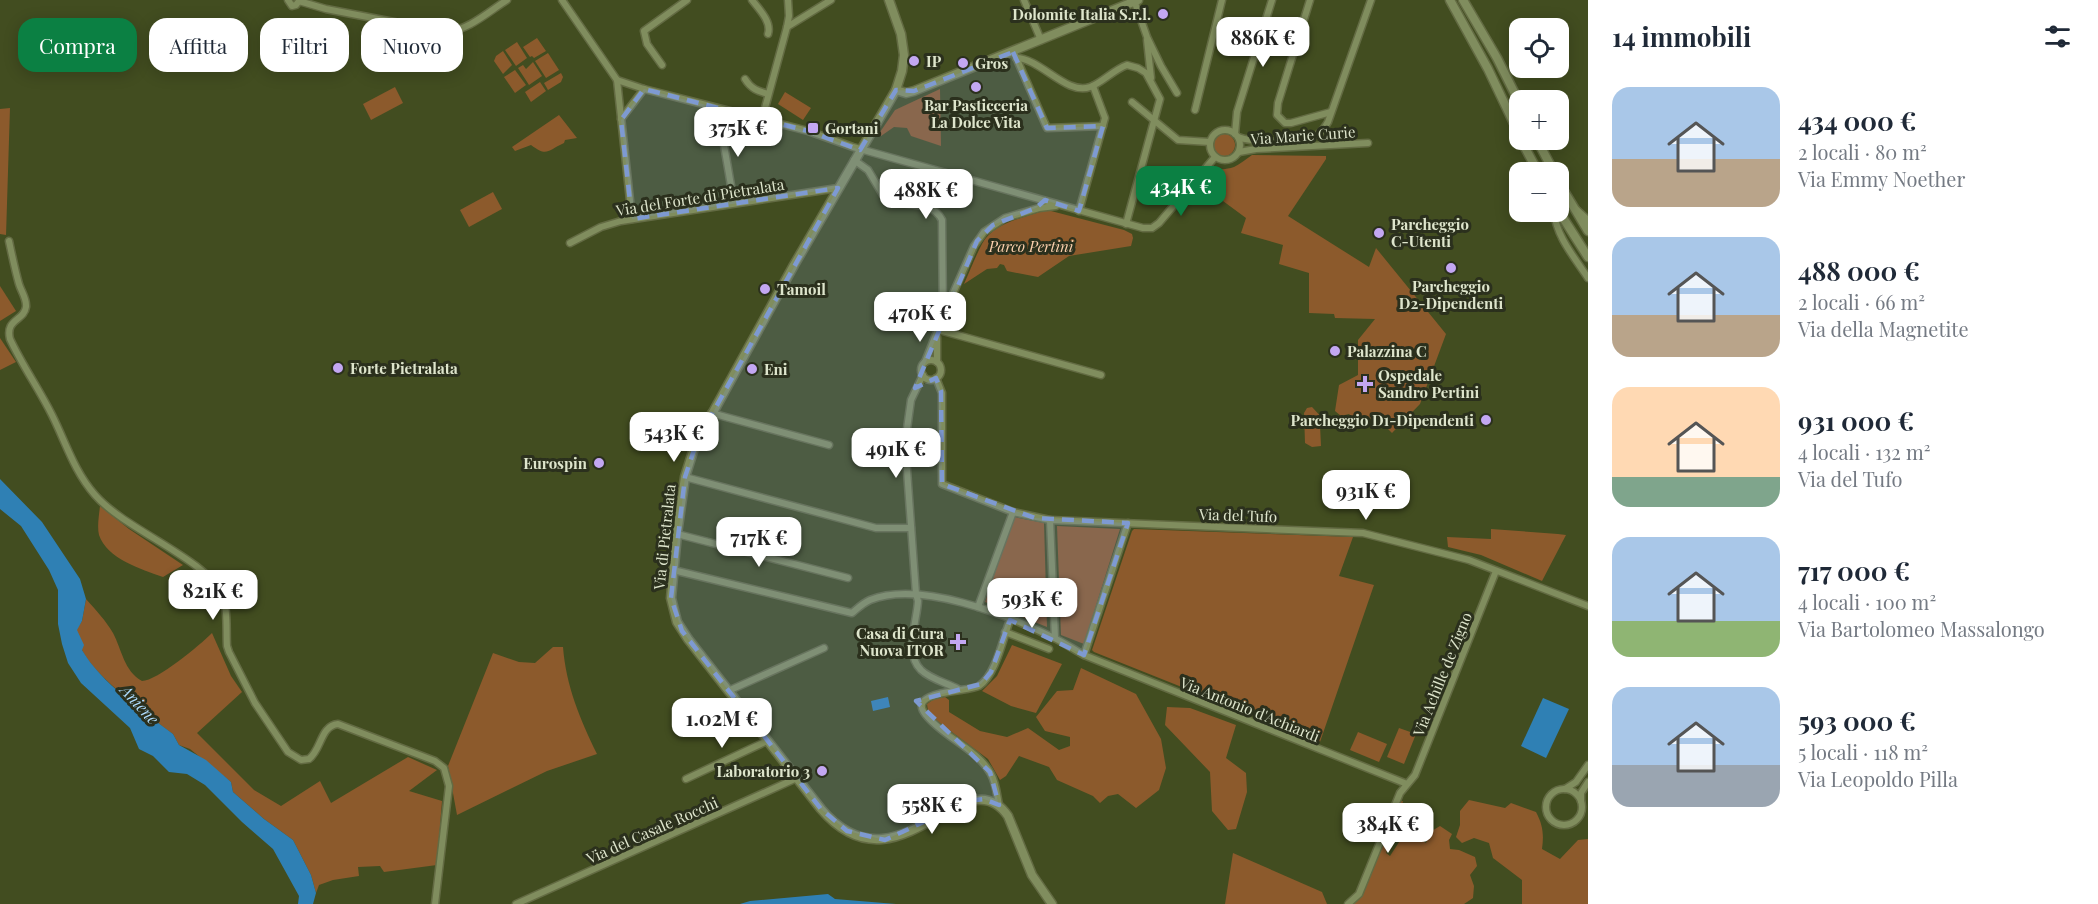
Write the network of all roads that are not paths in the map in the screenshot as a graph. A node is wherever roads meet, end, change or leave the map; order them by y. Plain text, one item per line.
1 (288, 0) edge
2 (507, 0) edge
3 (562, 0) edge
4 (687, 0) edge
5 (752, 0) edge
6 (788, 0) edge
7 (831, 0) edge
8 (889, 0) edge
9 (1024, 0) edge
10 (1136, 0) edge
11 (1222, 0) edge
12 (1272, 0) edge
13 (1310, 0) edge
14 (1371, 0) edge
15 (1450, 0) edge
16 (1463, 0) edge
17 (299, 1) edge
18 (787, 27) junction
19 (768, 34) dead end
20 (1147, 37) junction
21 (1041, 40) junction
22 (1015, 55) junction
23 (662, 65) dead end
24 (745, 79) dead end
25 (617, 80) junction
26 (1151, 80) junction
27 (1093, 86) junction
28 (644, 89) junction
29 (896, 90) junction
30 (1513, 90) edge
31 (1177, 93) dead end
32 (768, 94) junction
33 (1132, 102) dead end
34 (1195, 110) dead end
35 (1331, 112) junction
36 (1509, 115) edge
37 (719, 116) dead end
38 (762, 119) junction
39 (621, 120) junction
40 (1154, 120) junction
41 (1103, 126) junction
42 (1237, 135) junction
43 (1210, 142) junction
44 (1368, 143) dead end
45 (861, 148) junction
46 (1239, 152) junction
47 (1215, 157) junction
48 (854, 160) junction
49 (838, 188) junction
50 (1039, 198) junction
51 (1569, 201) edge
52 (734, 203) junction
53 (1571, 205) junction
54 (1064, 207) junction
55 (1036, 208) junction
56 (1079, 211) junction
57 (632, 219) junction
58 (1588, 220) edge
59 (1557, 222) edge
60 (1564, 222) edge
61 (1126, 224) junction
62 (1588, 231) edge
63 (9, 241) dead end
64 (570, 243) dead end
65 (1588, 257) edge
66 (1588, 278) edge
67 (943, 317) junction
68 (938, 332) junction
69 (925, 362) junction
70 (937, 363) junction
71 (923, 375) junction
72 (1101, 375) dead end
73 (936, 378) junction
74 (711, 414) junction
75 (829, 445) dead end
76 (684, 477) junction
77 (1012, 512) junction
78 (1050, 520) junction
79 (1128, 523) junction
80 (911, 528) junction
81 (676, 534) junction
82 (673, 570) junction
83 (1496, 570) junction
84 (848, 578) dead end
85 (916, 594) junction
86 (1588, 606) edge
87 (978, 607) junction
88 (1010, 620) junction
89 (1005, 632) junction
90 (1055, 638) junction
91 (824, 648) dead end
92 (1049, 649) dead end
93 (1084, 655) junction
94 (958, 689) junction
95 (728, 691) junction
96 (767, 741) junction
97 (1588, 765) edge
98 (797, 778) junction
99 (686, 779) dead end
100 (1588, 782) edge
101 (1407, 784) junction
102 (1565, 789) junction
103 (1581, 801) junction
104 (999, 805) junction
105 (435, 904) edge
106 (516, 904) edge
107 (1052, 904) edge
108 (1348, 904) edge

1 - 17 street
2 - 17 street
3 - 25 street
4 - 23 street
5 - 19 street
6 - 18 street
7 - 18 street
8 - 29 street, Via di Pietralata
9 - 21 street
10 - 20 street
10 - 21 street
11 - 34 street
12 - 42 street
13 - 35 street
14 - 35 street
15 - 36 street
16 - 30 street
18 - 32 street
20 - 26 street
20 - 31 street
21 - 22 street
22 - 27 street
22 - 29 street
22 - 41 street
24 - 32 street
25 - 28 street
25 - 39 street
26 - 27 street
26 - 40 street
27 - 41 street
28 - 38 street
28 - 39 street
29 - 45 street, Via di Pietralata
32 - 38 street
33 - 40 street
35 - 42 street
37 - 52 street
38 - 45 street
39 - 57 street
40 - 43 street
40 - 61 street
41 - 56 street
42 - 43 street
42 - 46 street
43 - 47 street
44 - 46 street, Via Marie Curie
45 - 48 street, Via di Pietralata
45 - 50 street
46 - 47 street
47 - 61 street
48 - 49 street, Via di Pietralata
48 - 67 street
49 - 52 street, Via del Forte di Pietralata
49 - 74 street, Via di Pietralata
50 - 54 street
50 - 55 street
51 - 53 street
52 - 57 street, Via del Forte di Pietralata
53 - 58 street
53 - 62 street
54 - 55 street
54 - 56 street
55 - 67 street
56 - 61 street
57 - 64 street, Via del Forte di Pietralata
59 - 66 street
60 - 65 street
63 - 105 street
67 - 68 street
68 - 69 street
68 - 70 street
68 - 72 street
69 - 70 street
69 - 71 street
70 - 73 street
71 - 73 street
71 - 80 street
73 - 77 street, Via del Tufo
74 - 75 street
74 - 76 street, Via di Pietralata
76 - 80 street
76 - 81 street, Via di Pietralata
77 - 78 street, Via del Tufo
77 - 87 street
78 - 79 street, Via del Tufo
78 - 90 street
79 - 83 street, Via del Tufo
79 - 93 street
80 - 85 street
81 - 82 street, Via di Pietralata
81 - 84 street
82 - 85 street, Via Antonio d'Achiardi
82 - 95 street, Via di Pietralata
83 - 86 street, Via del Tufo
83 - 101 street, Via Achille de Zigno
85 - 87 street, Via Antonio d'Achiardi
85 - 94 street
87 - 88 street, Via Antonio d'Achiardi
88 - 89 street
88 - 90 street, Via Antonio d'Achiardi
89 - 92 street
89 - 94 street
90 - 93 street, Via Antonio d'Achiardi
91 - 95 street
93 - 101 street, Via Antonio d'Achiardi
94 - 104 street
95 - 96 street, Via di Pietralata
96 - 98 street, Via di Pietralata
96 - 99 street
97 - 102 street
98 - 104 street, Via di Pietralata
98 - 106 street, Via del Casale Rocchi
100 - 103 street
101 - 108 street, Via Achille de Zigno
102 - 103 street
102 - 103 street
104 - 107 street

